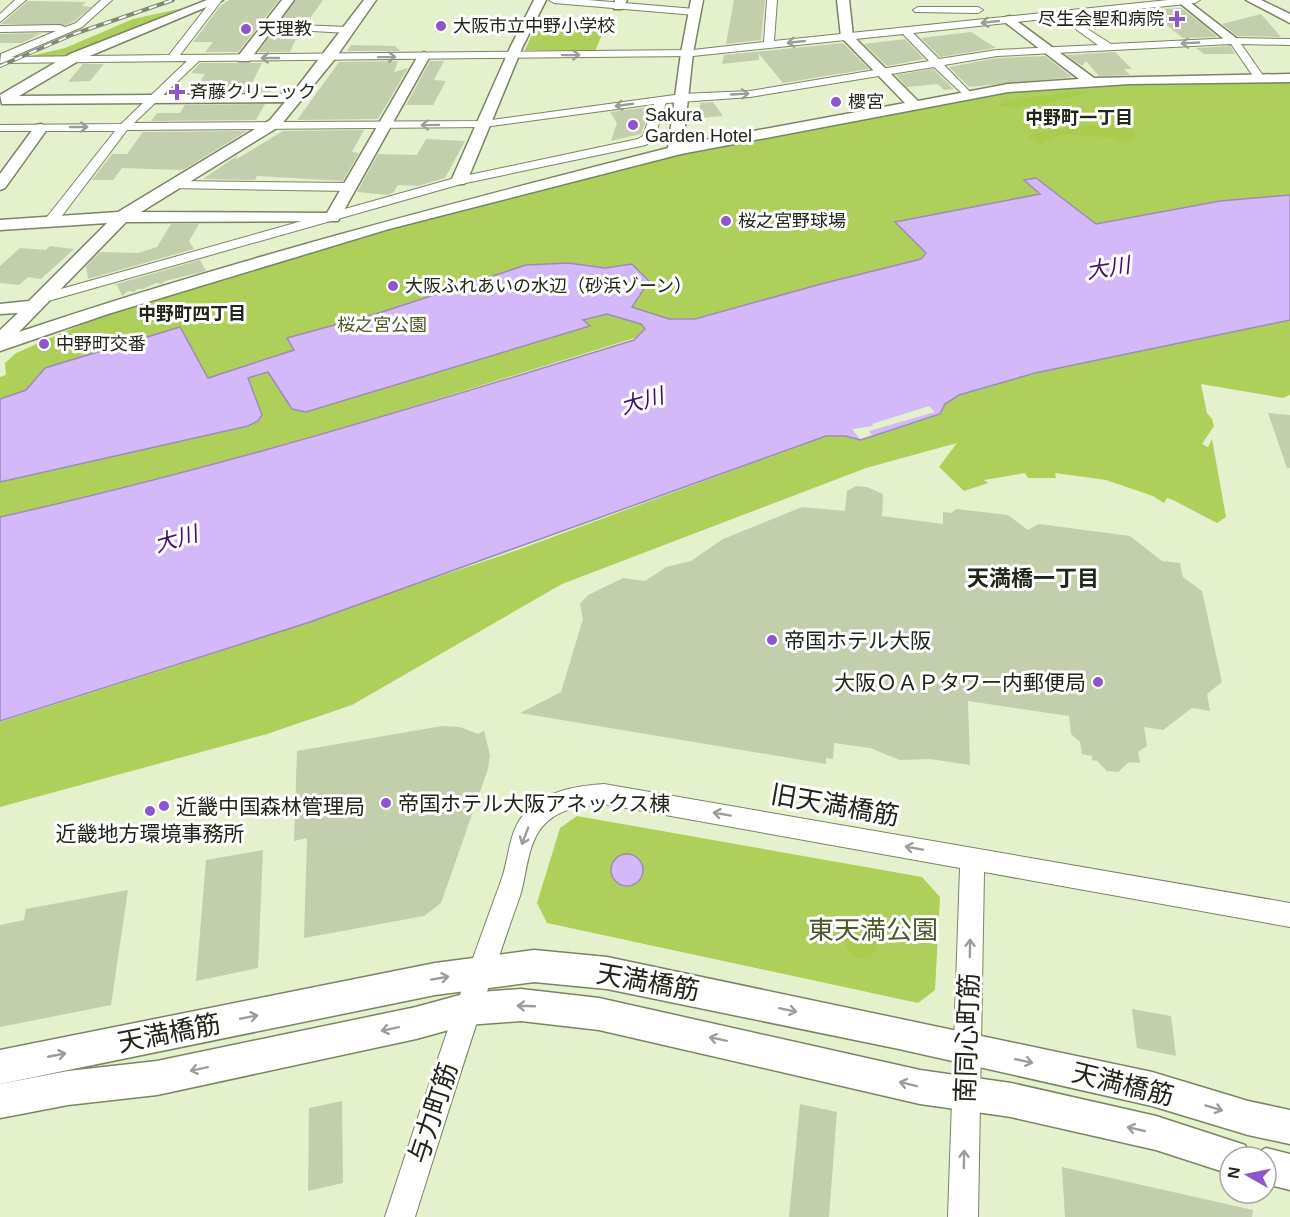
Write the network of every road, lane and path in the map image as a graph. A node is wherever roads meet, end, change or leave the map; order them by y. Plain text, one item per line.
1 (21, 0) edge
2 (106, 0) edge
3 (217, 0) edge
4 (288, 0) edge
5 (370, 0) edge
6 (540, 0) edge
7 (555, 0) edge
8 (772, 0) edge
9 (843, 0) edge
10 (1194, 0) edge
11 (1252, 0) edge
12 (1181, 1) edge
13 (620, 3) edge
14 (917, 5) edge
15 (696, 6) edge
16 (978, 10) dead end
17 (51, 13) dead end
18 (1010, 14) junction
19 (1289, 18) edge
20 (0, 19) edge
21 (36, 28) junction
22 (72, 28) junction
23 (299, 28) dead end
24 (1081, 28) dead end
25 (0, 29) edge
26 (924, 29) junction
27 (348, 30) junction
28 (906, 31) junction
29 (847, 37) junction
30 (1234, 40) junction
31 (1290, 42) edge
32 (769, 45) junction
33 (1108, 47) junction
34 (1049, 50) junction
35 (687, 54) junction
36 (513, 55) junction
37 (424, 56) junction
38 (328, 57) junction
39 (196, 58) junction
40 (244, 58) junction
41 (0, 59) edge
42 (171, 59) junction
43 (69, 60) junction
44 (937, 63) junction
45 (882, 73) junction
46 (1259, 78) junction
47 (1290, 78) edge
48 (1089, 81) junction
49 (968, 96) junction
50 (682, 97) junction
51 (296, 98) junction
52 (154, 99) junction
53 (1, 100) edge
54 (662, 100) junction
55 (916, 107) junction
56 (484, 124) junction
57 (385, 125) junction
58 (124, 127) junction
59 (271, 127) junction
60 (0, 128) edge
61 (41, 128) junction
62 (675, 151) junction
63 (459, 181) junction
64 (0, 185) edge
65 (174, 185) junction
66 (350, 187) junction
67 (122, 217) junction
68 (332, 218) junction
69 (50, 222) junction
70 (0, 225) edge
71 (38, 302) junction
72 (0, 309) edge
73 (0, 343) edge
74 (972, 859) junction
75 (1290, 915) edge
76 (482, 971) junction
77 (467, 1009) junction
78 (967, 1049) junction
79 (0, 1067) edge
80 (966, 1094) junction
81 (0, 1101) edge
82 (1290, 1126) edge
83 (1218, 1152) edge
84 (400, 1217) edge
85 (963, 1217) edge

1 - 20 street
2 - 22 street
3 - 42 street
3 - 43 street
4 - 40 street
5 - 27 street
6 - 36 street
7 - 13 street
8 - 32 street
9 - 29 street
10 - 12 street
11 - 19 street
12 - 18 street
12 - 30 street
13 - 15 street
14 - 16 street
14 - 26 street
15 - 35 street
17 - 21 street
18 -> 26 street
18 - 34 street
21 - 22 street
21 - 25 street
22 - 41 street
23 - 27 street
24 - 33 street
26 - 28 street
27 - 38 street
28 - 29 street
28 - 44 street
29 -> 32 street
29 - 45 street
30 - 31 street
30 -> 33 street
30 - 46 street
32 - 35 street
33 - 34 street
34 - 44 street
34 - 48 street
36 -> 35 street
35 - 50 street
36 - 37 street
36 - 56 street
38 -> 37 street
37 - 57 street
38 -> 40 street
38 - 51 street
39 - 40 street
39 - 42 street
39 - 52 street
41 - 43 street
42 - 43 street
43 - 53 street
44 - 45 street
44 - 49 street
50 -> 45 street
45 - 55 street
46 - 47 street
46 - 48 street
48 - 49 street
49 - 55 street
50 - 54 street
50 - 62 street
51 - 52 street
51 - 59 street
52 - 53 street
52 - 58 street
54 -> 56 street
54 - 63 street
55 - 62 street
56 -> 57 street
56 - 63 street
57 - 59 street
57 - 66 street
58 - 59 street
61 -> 58 street
58 - 69 street
59 - 65 street
60 - 61 street
61 - 64 street
62 - 73 street
63 - 68 street
65 - 66 street
65 - 67 street
66 - 68 street
67 - 68 street
67 - 69 street
67 - 71 street
68 - 71 street
69 - 70 street
71 - 72 street
71 - 73 street
74 - 75 street, 旧天満橋筋
74 -> 76 street, 旧天満橋筋
78 -> 74 street, 南同心町筋
76 - 77 street, 旧天満橋筋
76 -> 78 street, 天満橋筋
79 -> 76 street, 天満橋筋
80 -> 77 street, 天満橋筋
77 -> 81 street, 天満橋筋
77 - 84 street, 与力町筋
78 - 80 street, 南同心町筋
78 -> 82 street, 天満橋筋
83 -> 80 street, 天満橋筋
85 -> 80 street, 南同心町筋

